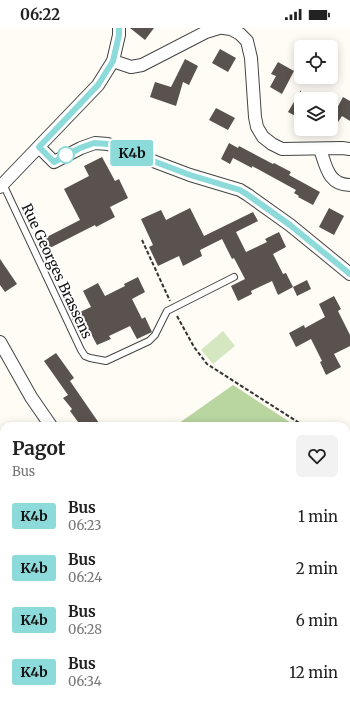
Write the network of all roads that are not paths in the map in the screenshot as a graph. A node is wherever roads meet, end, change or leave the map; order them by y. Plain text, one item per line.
1 (119, 28) edge
2 (219, 28) edge
3 (223, 28) edge
4 (113, 61) junction
5 (39, 147) junction
6 (320, 149) junction
7 (350, 149) edge
8 (350, 185) edge
9 (1, 186) edge
10 (350, 274) edge
11 (234, 277) dead end
12 (0, 342) edge
13 (48, 422) edge

1 - 4 street
2 - 4 street
3 - 6 street
4 - 5 street
5 - 9 street
5 - 10 street
6 - 7 street
6 - 8 street
9 - 11 lane, Rue Georges Brassens
12 - 13 street

